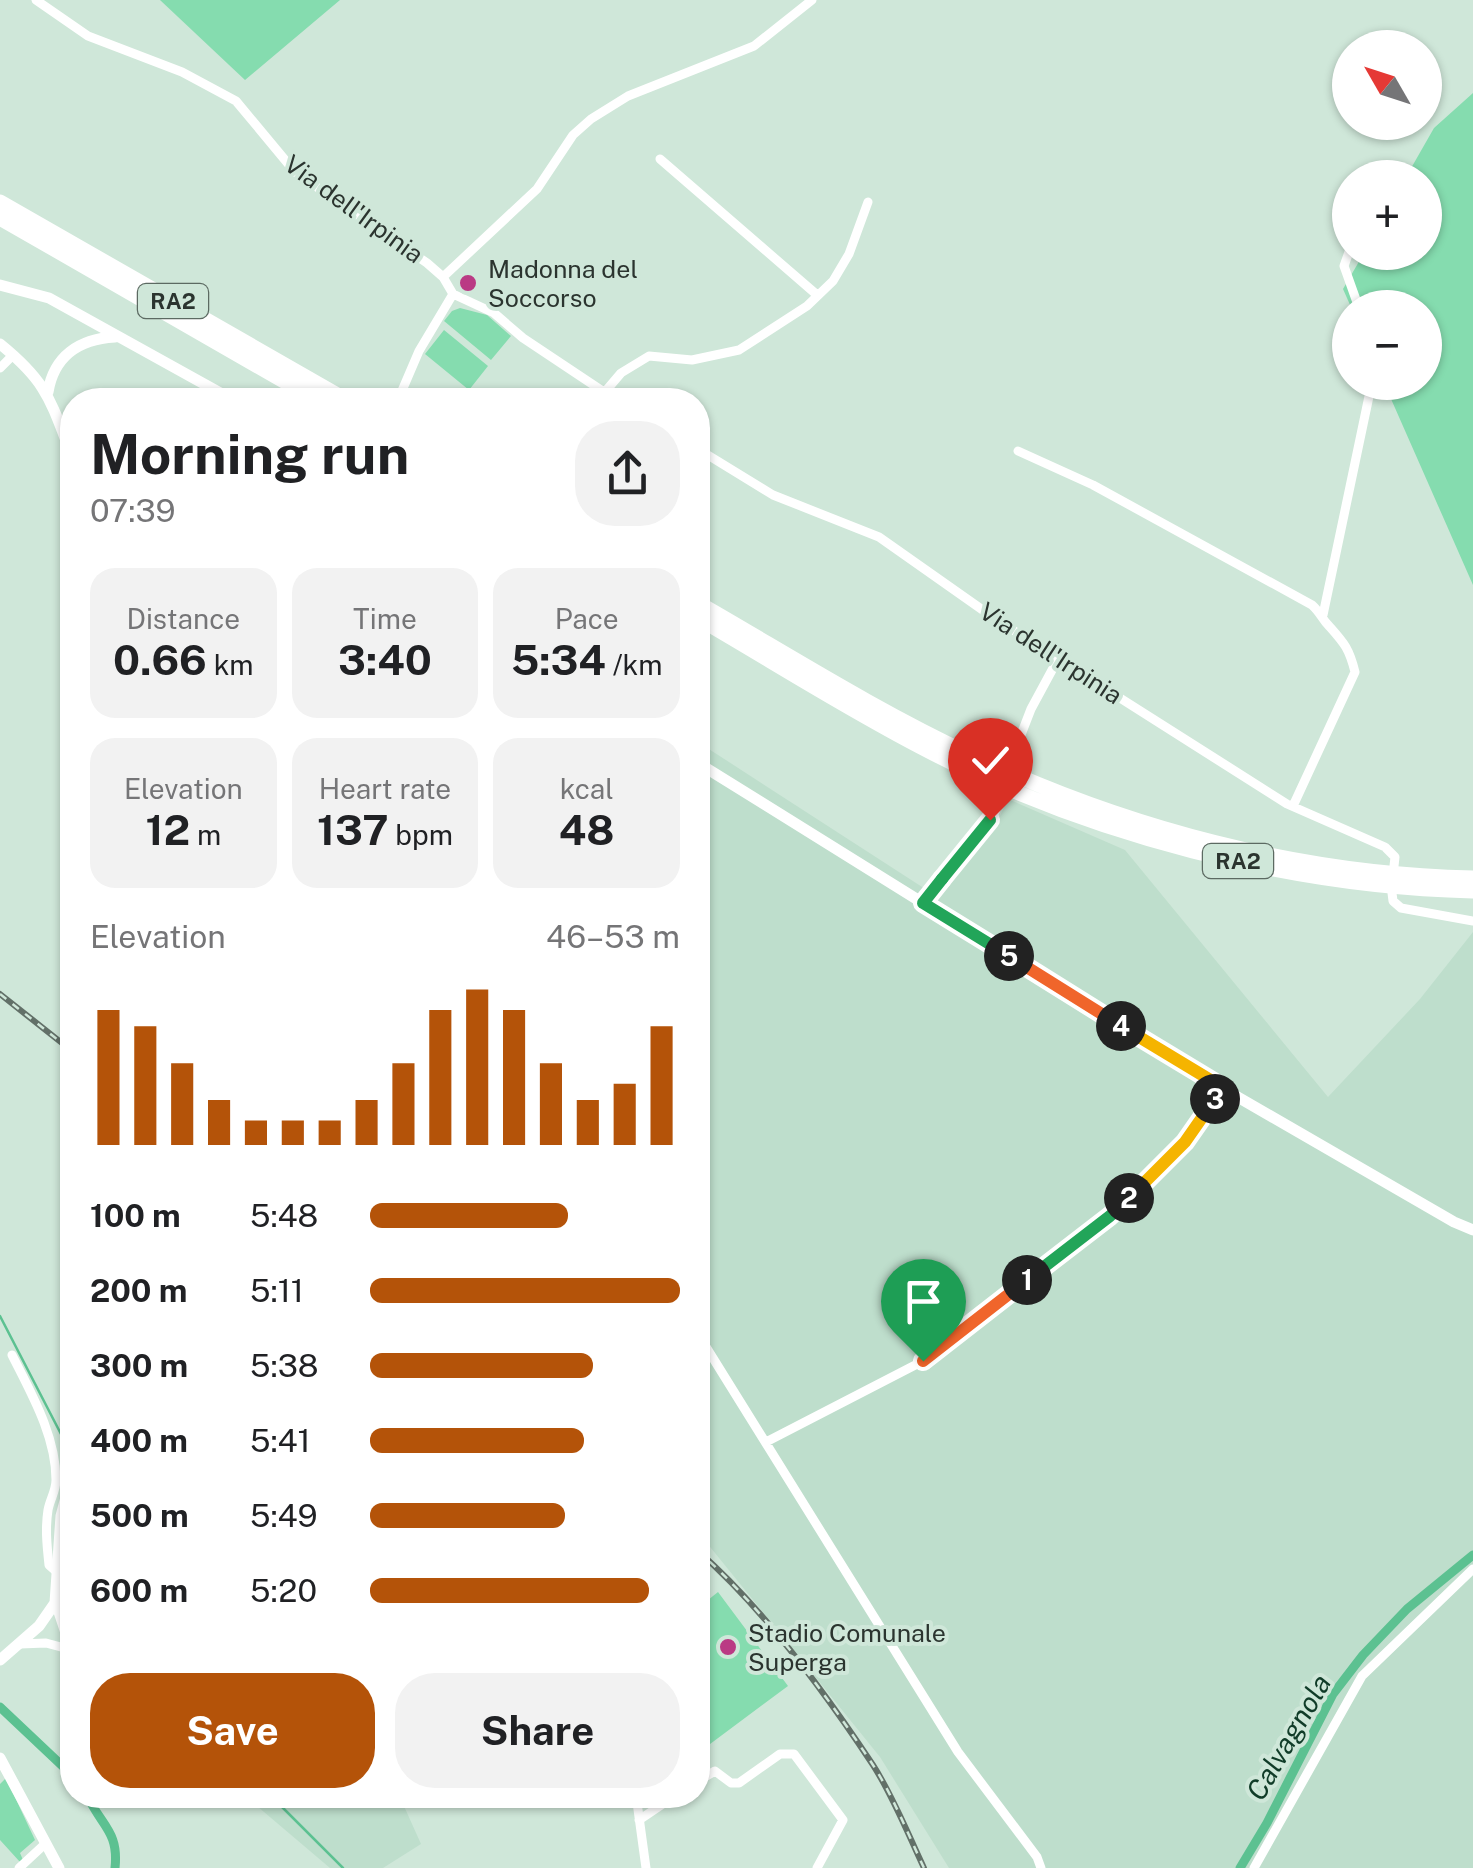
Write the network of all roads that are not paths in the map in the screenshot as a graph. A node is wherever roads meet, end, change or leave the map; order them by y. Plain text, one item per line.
1 (36, 0) edge
2 (812, 0) edge
3 (660, 159) dead end
4 (0, 202) edge
5 (868, 202) dead end
6 (0, 218) edge
7 (444, 277) junction
8 (0, 285) edge
9 (453, 294) junction
10 (816, 294) junction
11 (119, 337) junction
12 (0, 344) edge
13 (13, 355) junction
14 (0, 368) edge
15 (200, 381) junction
16 (207, 388) edge
17 (212, 388) edge
18 (297, 388) edge
19 (325, 388) edge
20 (403, 388) edge
21 (597, 388) edge
22 (608, 388) edge
23 (48, 393) junction
24 (1368, 400) edge
25 (60, 424) edge
26 (1018, 451) dead end
27 (710, 456) edge
28 (710, 610) edge
29 (1323, 615) junction
30 (710, 625) edge
31 (1058, 659) junction
32 (710, 770) edge
33 (1006, 778) junction
34 (1293, 806) junction
35 (1394, 866) dead end
36 (1473, 878) edge
37 (1473, 891) edge
38 (1392, 893) dead end
39 (923, 903) junction
40 (1473, 921) edge
41 (1222, 1087) junction
42 (1473, 1230) edge
43 (710, 1353) edge
44 (12, 1355) dead end
45 (766, 1442) junction
46 (60, 1530) edge
47 (1473, 1569) edge
48 (57, 1572) junction
49 (55, 1603) junction
50 (60, 1620) edge
51 (40, 1626) junction
52 (60, 1642) edge
53 (20, 1644) junction
54 (60, 1645) edge
55 (0, 1660) edge
56 (0, 1758) edge
57 (710, 1774) edge
58 (638, 1808) edge
59 (657, 1808) edge
60 (639, 1820) junction
61 (46, 1843) junction
62 (19, 1868) edge
63 (58, 1868) edge
64 (646, 1868) edge
65 (818, 1868) edge
66 (1041, 1868) edge
67 (1254, 1868) edge

1 - 7 street, Via dell'Irpinia
2 - 7 street
3 - 10 street
4 - 19 highway, RA2
5 - 10 street
6 - 18 highway, RA2
7 - 9 street, Via dell'Irpinia
8 - 11 street
9 - 20 street
9 - 21 street
10 - 22 street
11 - 15 street
11 - 23 street
12 - 13 street
13 - 14 street
13 - 23 street
15 - 16 street
15 - 17 street
23 - 25 street
24 - 29 street
26 - 29 street
27 - 31 street, Via dell'Irpinia
28 - 33 highway, RA2
29 - 34 street
30 - 33 highway, RA2
31 - 34 street, Via dell'Irpinia
31 - 39 street
32 - 39 street
33 - 36 highway, RA2
33 - 37 highway, RA2
34 - 35 street, Via dell'Irpinia
38 - 40 street
39 - 41 street
41 - 42 street
41 - 45 street
43 - 45 street
44 - 48 street
45 - 66 street
46 - 48 street
47 - 67 street
48 - 49 street
49 - 50 street
49 - 51 street
51 - 52 street
51 - 53 street
53 - 54 street
53 - 55 street
56 - 61 street
57 - 65 street
58 - 60 street
59 - 60 street
60 - 64 street
61 - 62 street
61 - 63 street

